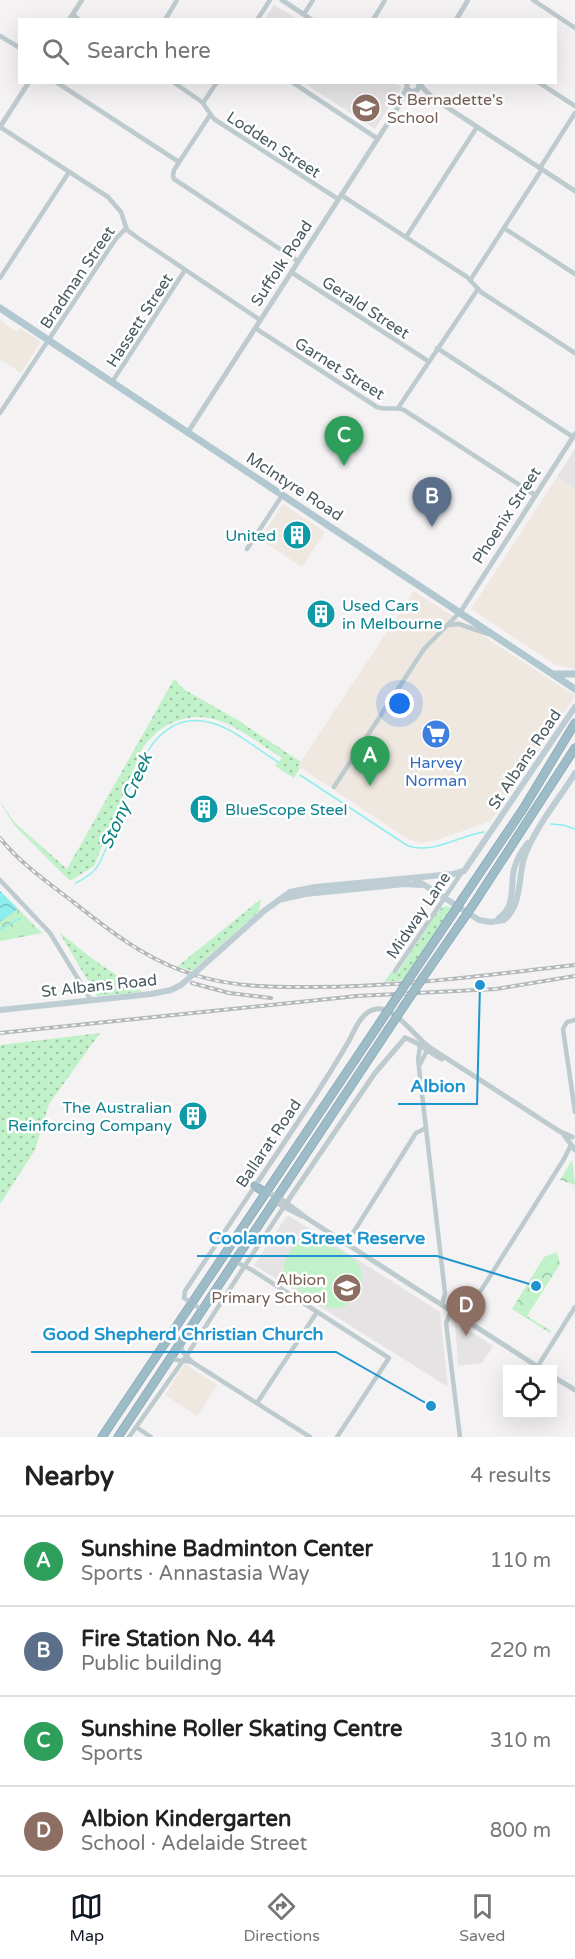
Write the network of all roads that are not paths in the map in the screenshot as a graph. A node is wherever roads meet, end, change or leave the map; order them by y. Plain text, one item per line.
1 (177, 0) edge
2 (270, 0) edge
3 (282, 0) edge
4 (313, 0) edge
5 (385, 0) edge
6 (468, 0) edge
7 (533, 0) edge
8 (80, 1) edge
9 (304, 14) junction
10 (71, 18) edge
11 (166, 18) edge
12 (258, 18) edge
13 (309, 18) edge
14 (374, 18) edge
15 (457, 18) edge
16 (575, 28) edge
17 (0, 36) edge
18 (18, 47) edge
19 (28, 84) edge
20 (59, 84) edge
21 (176, 84) edge
22 (216, 84) edge
23 (295, 84) edge
24 (406, 84) edge
25 (418, 84) edge
26 (420, 84) edge
27 (541, 84) edge
28 (414, 92) junction
29 (433, 98) junction
30 (203, 103) junction
31 (575, 106) edge
32 (397, 109) junction
33 (575, 113) edge
34 (210, 115) junction
35 (0, 127) edge
36 (477, 127) junction
37 (378, 139) junction
38 (179, 162) junction
39 (541, 169) junction
40 (69, 172) junction
41 (575, 190) edge
42 (340, 197) junction
43 (126, 228) junction
44 (504, 228) junction
45 (406, 237) junction
46 (298, 261) junction
47 (185, 270) junction
48 (291, 272) junction
49 (575, 274) edge
50 (0, 278) edge
51 (471, 279) junction
52 (478, 289) junction
53 (0, 308) edge
54 (260, 320) junction
55 (255, 328) junction
56 (49, 340) junction
57 (437, 348) junction
58 (575, 353) edge
59 (428, 361) junction
60 (112, 382) junction
61 (398, 408) junction
62 (0, 413) edge
63 (188, 432) junction
64 (574, 435) edge
65 (283, 494) junction
66 (536, 495) junction
67 (247, 549) dead end
68 (460, 611) junction
69 (448, 625) junction
70 (503, 639) junction
71 (553, 674) junction
72 (575, 674) edge
73 (575, 689) edge
74 (575, 707) edge
75 (575, 723) edge
76 (575, 748) edge
77 (567, 761) junction
78 (575, 766) edge
79 (575, 773) edge
80 (334, 787) dead end
81 (462, 872) junction
82 (412, 878) junction
83 (0, 880) edge
84 (372, 884) junction
85 (430, 888) junction
86 (444, 897) junction
87 (395, 971) dead end
88 (91, 1000) junction
89 (0, 1010) edge
90 (575, 1020) edge
91 (408, 1027) junction
92 (414, 1033) junction
93 (407, 1039) junction
94 (420, 1047) junction
95 (428, 1049) junction
96 (419, 1066) junction
97 (575, 1112) edge
98 (426, 1128) junction
99 (573, 1139) edge
100 (255, 1186) junction
101 (266, 1193) junction
102 (275, 1199) junction
103 (286, 1205) junction
104 (346, 1244) junction
105 (234, 1261) junction
106 (244, 1267) junction
107 (440, 1303) junction
108 (192, 1304) junction
109 (575, 1307) edge
110 (202, 1310) junction
111 (317, 1312) junction
112 (453, 1312) junction
113 (463, 1319) junction
114 (180, 1344) junction
115 (184, 1357) junction
116 (170, 1359) junction
117 (536, 1365) edge
118 (543, 1365) edge
119 (557, 1379) edge
120 (575, 1390) edge
121 (257, 1403) junction
122 (136, 1427) junction
123 (102, 1437) edge
124 (118, 1437) edge
125 (129, 1437) edge
126 (151, 1437) edge
127 (310, 1437) edge
128 (336, 1437) edge
129 (460, 1437) edge

1 - 11 street
2 - 12 street
3 - 9 street
4 - 9 street
5 - 14 street
6 - 15 street
7 - 16 street
8 - 10 street
9 - 13 street
17 - 18 street
19 - 35 street
20 - 38 street
21 - 30 street, Lodden Street
22 - 30 street
23 - 37 street
24 - 28 street
24 - 32 street, Suffolk Road
25 - 28 street, Suffolk Road
26 - 29 street
27 - 31 street
28 - 29 street
28 - 32 street, Suffolk Road
29 - 36 street
30 - 34 street, Lodden Street
32 - 37 street, Suffolk Road
33 - 39 street
34 - 38 street
34 - 42 street, Lodden Street
35 - 40 street
36 - 39 street
36 - 45 street
37 - 42 street, Suffolk Road
38 - 46 street
39 - 41 street
39 - 44 street
40 - 43 street
40 - 50 street
42 - 45 street, Lodden Street
42 - 46 street, Suffolk Road
43 - 47 street
43 - 56 street, Bradman Street
44 - 49 street
44 - 51 street
45 - 51 street, Lodden Street
46 - 48 street, Suffolk Road
47 - 54 street
47 - 60 street, Hassett Street
48 - 54 street, Suffolk Road
48 - 59 street, Gerald Street
51 - 52 street
52 - 57 street
52 - 58 street
53 - 56 main road, McIntyre Road
54 - 55 street, Suffolk Road
55 - 61 street, Garnet Street
55 - 63 street, Suffolk Road
56 - 60 main road, McIntyre Road
56 - 62 street, Bradman Street
57 - 59 street
57 - 64 street
59 - 61 street
60 - 63 main road, McIntyre Road
61 - 66 street, Garnet Street
63 - 65 main road, McIntyre Road
64 - 66 street, Phoenix Street
65 - 67 street
65 - 68 main road, McIntyre Road
66 - 68 street, Phoenix Street
68 - 69 street
68 - 70 main road, McIntyre Road
69 - 70 street
69 - 80 street
70 - 71 main road, McIntyre Road
71 - 72 main road
71 - 73 main road, McIntyre Road
74 - 81 main road, St Albans Road
75 - 101 highway, Ballarat Road, bridge
76 - 77 highway
77 - 78 main road
77 - 102 highway, bridge
79 - 86 main road, St Albans Road
81 - 82 main road, St Albans Road
81 - 86 street, Midway Lane
82 - 84 main road, St Albans Road
82 - 85 main road, St Albans Road
83 - 88 street
84 - 85 main road, St Albans Road
84 - 88 main road, St Albans Road, bridge
85 - 86 main road, St Albans Road
86 - 87 street, Midway Lane
88 - 89 main road, St Albans Road
90 - 97 street
91 - 92 street
91 - 93 street
91 - 100 street, Ballarat Road
92 - 93 street
92 - 95 street
93 - 94 street
93 - 103 street
94 - 95 street
94 - 96 street
95 - 96 street
95 - 99 street
96 - 98 street
98 - 104 street
98 - 107 street
99 - 113 street
100 - 101 highway
100 - 108 street, Ballarat Road
101 - 102 street
101 - 108 highway, Ballarat Road
102 - 103 street
102 - 105 highway
103 - 104 street
103 - 106 street
104 - 107 street
105 - 106 street
105 - 110 highway
106 - 111 street
106 - 115 street
107 - 112 street
108 - 110 street
108 - 123 highway, Ballarat Road
109 - 118 street
110 - 114 highway
111 - 121 street
111 - 128 street
112 - 113 street
112 - 129 street
113 - 117 street
114 - 115 street
114 - 116 highway
115 - 116 street
115 - 121 street
115 - 122 street
116 - 124 highway
119 - 120 street
121 - 127 street
122 - 125 street
122 - 126 street

